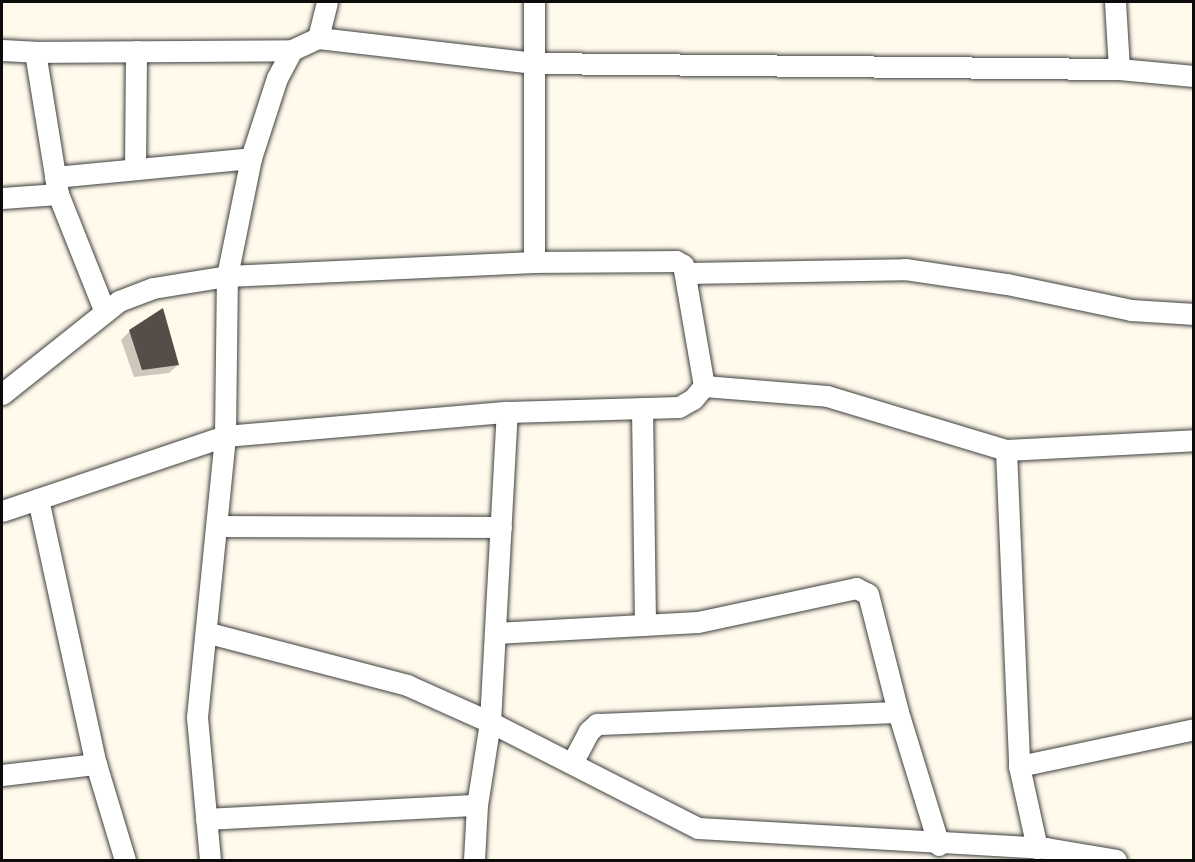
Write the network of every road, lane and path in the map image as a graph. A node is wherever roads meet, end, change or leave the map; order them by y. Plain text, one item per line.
1 (327, 2) edge
2 (534, 2) edge
3 (1115, 2) edge
4 (318, 38) junction
5 (2, 50) edge
6 (292, 50) junction
7 (136, 51) junction
8 (35, 52) junction
9 (533, 63) junction
10 (1119, 69) junction
11 (1194, 76) edge
12 (251, 158) junction
13 (135, 169) junction
14 (57, 186) junction
15 (2, 198) edge
16 (534, 262) junction
17 (686, 273) junction
18 (227, 276) junction
19 (105, 312) junction
20 (1194, 314) edge
21 (704, 386) junction
22 (2, 394) edge
23 (642, 408) junction
24 (507, 412) junction
25 (225, 436) junction
26 (1194, 440) edge
27 (1006, 450) junction
28 (38, 499) junction
29 (2, 511) edge
30 (218, 526) junction
31 (501, 527) junction
32 (645, 625) junction
33 (209, 633) junction
34 (495, 633) junction
35 (898, 712) junction
36 (490, 722) junction
37 (1194, 729) edge
38 (572, 763) junction
39 (96, 764) junction
40 (1019, 766) junction
41 (2, 775) edge
42 (477, 805) junction
43 (206, 819) junction
44 (939, 845) junction
45 (1037, 848) junction
46 (125, 861) edge
47 (210, 861) edge
48 (474, 861) edge
49 (1116, 861) edge

1 - 4 street
2 - 9 street
3 - 10 street
4 - 6 street
4 - 9 street
5 - 8 street
6 - 7 street
6 - 12 street
7 - 8 street
7 - 13 street
8 - 14 street
9 - 10 street
9 - 16 street
10 - 11 street
12 - 13 street
12 - 18 street
13 - 14 street
14 - 15 street
14 - 19 street
16 - 17 street
16 - 18 street
17 - 20 street
17 - 21 street
18 - 19 street
18 - 25 street
19 - 22 street
21 - 23 street
21 - 27 street
23 - 24 street
23 - 32 street
24 - 25 street
24 - 31 street
25 - 28 street
25 - 30 street
26 - 27 street
27 - 40 street
28 - 29 street
28 - 39 street
30 - 31 street
30 - 33 street
31 - 34 street
32 - 34 street
32 - 35 street
33 - 36 street
33 - 43 street
34 - 36 street
35 - 38 street
35 - 44 street
36 - 38 street
36 - 42 street
37 - 40 street
38 - 44 street
39 - 41 street
39 - 46 street
40 - 45 street
42 - 43 street
42 - 48 street
43 - 47 street
44 - 45 street
45 - 49 street

